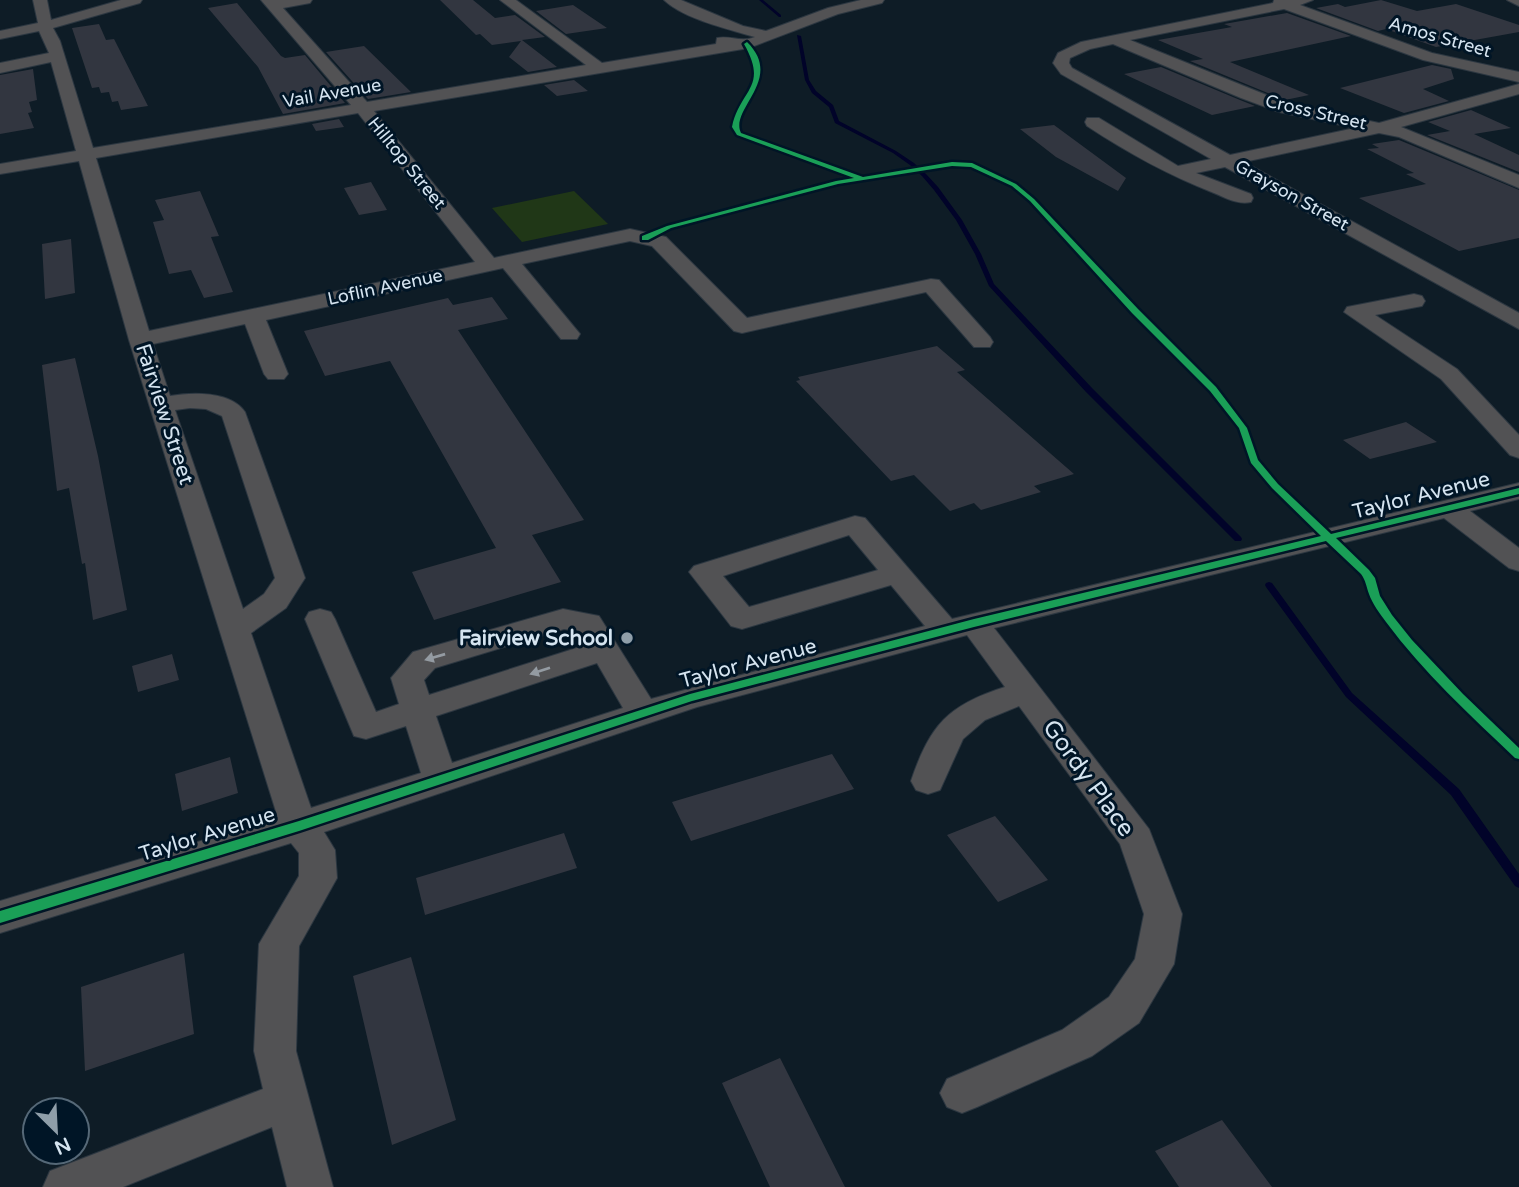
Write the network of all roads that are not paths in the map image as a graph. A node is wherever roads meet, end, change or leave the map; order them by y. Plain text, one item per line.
1 (40, 0) edge
2 (135, 0) edge
3 (305, 0) edge
4 (507, 0) edge
5 (671, 0) edge
6 (877, 0) edge
7 (1306, 0) edge
8 (1278, 2) edge
9 (271, 3) edge
10 (695, 13) junction
11 (797, 23) junction
12 (45, 25) junction
13 (0, 35) edge
14 (744, 35) junction
15 (720, 36) junction
16 (1115, 39) junction
17 (670, 54) junction
18 (57, 56) junction
19 (598, 67) junction
20 (0, 68) edge
21 (1065, 70) joint
22 (1519, 77) edge
23 (1519, 89) edge
24 (362, 107) junction
25 (1093, 122) dead end
26 (1382, 127) junction
27 (86, 154) junction
28 (1230, 160) junction
29 (0, 169) edge
30 (1176, 172) junction
31 (1519, 182) edge
32 (1244, 198) dead end
33 (498, 262) junction
34 (1414, 300) dead end
35 (253, 316) junction
36 (1519, 322) edge
37 (569, 334) dead end
38 (140, 340) junction
39 (982, 342) dead end
40 (276, 374) dead end
41 (162, 405) junction
42 (1519, 450) edge
43 (1519, 491) edge
44 (1449, 508) junction
45 (1519, 562) edge
46 (897, 573) junction
47 (320, 619) dead end
48 (960, 627) junction
49 (235, 630) junction
50 (604, 650) junction
51 (1026, 692) junction
52 (418, 711) junction
53 (643, 713) junction
54 (440, 780) junction
55 (928, 781) dead end
56 (299, 827) junction
57 (0, 918) edge
58 (962, 1093) dead end
59 (287, 1100) junction
60 (66, 1187) edge
61 (310, 1187) edge

1 - 12 street, Fairview Street
2 - 12 street
3 - 9 street
4 - 19 street
5 - 10 street
6 - 11 street, Vail Avenue
7 - 8 street
8 - 16 street
8 - 22 street, Amos Street
9 - 24 street, Hilltop Street
10 - 14 street
10 - 15 street
11 - 14 street, Vail Avenue
11 - 14 street, Vail Avenue
12 - 13 street
12 - 18 street, Fairview Street
14 - 15 street, Vail Avenue
14 - 17 street, Vail Avenue
15 - 17 street, Vail Avenue
16 - 21 street
16 - 26 street, Cross Street
17 - 19 street, Vail Avenue
18 - 20 street
18 - 27 street, Fairview Street
19 - 24 street, Vail Avenue
21 - 28 street, Grayson Street
23 - 26 street
24 - 27 street, Vail Avenue
24 - 33 street, Hilltop Street
25 - 30 street
26 - 28 street
26 - 31 street, Cross Street
27 - 29 street, Vail Avenue
27 - 38 street, Fairview Street
28 - 30 street
28 - 36 street, Grayson Street
30 - 32 street
33 - 35 street, Loflin Avenue
33 - 37 street, Hilltop Street
33 - 39 street, Loflin Avenue
34 - 42 street
35 - 38 street, Loflin Avenue
35 - 40 street
38 - 41 street, Fairview Street
41 - 49 street, Fairview Street
41 - 49 street
43 - 44 street, Taylor Avenue
44 - 45 street
44 - 48 street, Taylor Avenue
46 - 46 street, Gordy Place
46 - 48 street, Gordy Place
47 - 52 street
48 - 51 street, Gordy Place
48 - 53 street, Taylor Avenue
49 - 56 street, Fairview Street
50 -> 52 street
50 -> 52 street
50 - 53 street
51 - 55 street
51 - 58 street, Gordy Place
52 - 54 street
53 - 54 street, Taylor Avenue
54 - 56 street, Taylor Avenue
56 - 57 street, Taylor Avenue
56 - 59 street, Fairview Street
59 - 60 street
59 - 61 street, Fairview Street

